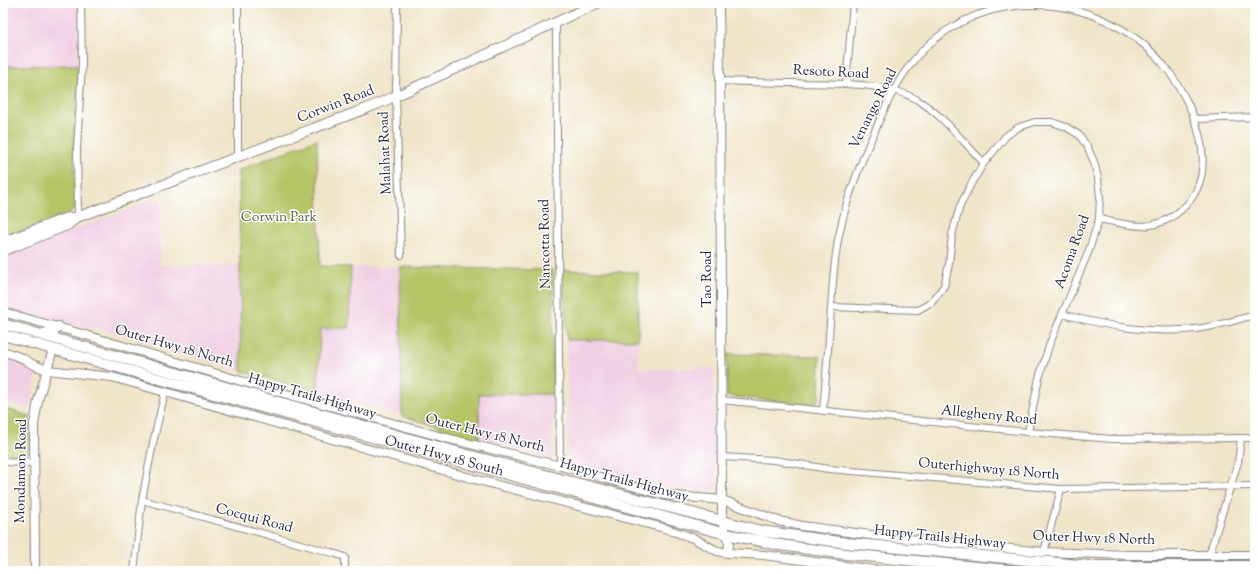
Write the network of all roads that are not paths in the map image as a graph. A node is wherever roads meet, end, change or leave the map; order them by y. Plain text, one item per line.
1 (81, 3) edge
2 (238, 3) edge
3 (397, 3) edge
4 (598, 3) edge
5 (719, 3) edge
6 (853, 3) edge
7 (556, 22) junction
8 (720, 81) junction
9 (846, 84) junction
10 (894, 91) junction
11 (396, 96) junction
12 (1255, 117) edge
13 (1194, 119) junction
14 (238, 158) junction
15 (984, 163) junction
16 (78, 217) junction
17 (1100, 219) junction
18 (3, 242) edge
19 (3, 251) edge
20 (401, 255) dead end
21 (831, 307) junction
22 (3, 312) edge
23 (1062, 314) junction
24 (1255, 315) edge
25 (3, 324) edge
26 (58, 327) junction
27 (3, 335) edge
28 (43, 335) junction
29 (53, 349) junction
30 (3, 351) edge
31 (111, 355) junction
32 (47, 370) junction
33 (165, 392) junction
34 (722, 400) junction
35 (824, 411) junction
36 (1028, 432) junction
37 (1255, 438) edge
38 (1241, 439) junction
39 (722, 458) junction
40 (3, 462) edge
41 (34, 463) junction
42 (560, 466) junction
43 (1231, 486) junction
44 (1255, 486) edge
45 (1061, 489) junction
46 (142, 500) junction
47 (722, 500) junction
48 (722, 521) junction
49 (726, 534) junction
50 (1044, 552) junction
51 (728, 553) junction
52 (1209, 555) junction
53 (1255, 556) edge
54 (1255, 566) edge
55 (35, 571) edge
56 (134, 571) edge
57 (345, 571) edge
58 (882, 571) edge
59 (1018, 571) edge

1 - 16 street
2 - 14 street
3 - 11 street, Malahat Road
4 - 7 main road, Corwin Road
5 - 8 street, Tao Road
6 - 9 street
7 - 11 main road, Corwin Road
7 - 42 street, Nancotta Road
8 - 9 street, Resoto Road
8 - 34 street, Tao Road
9 - 10 street, Resoto Road
10 - 13 street, Venango Road
10 - 15 street, Resoto Road
10 - 21 street, Venango Road
11 - 14 main road, Corwin Road
11 - 20 street, Malahat Road
12 - 13 street
13 - 17 street, Venango Road
14 - 16 main road, Corwin Road
15 - 17 street, Acoma Road
15 - 21 street, Acoma Road
16 - 18 main road, Corwin Road
16 - 19 main road, Corwin Road
17 - 23 street, Acoma Road
21 - 35 street, Venango Road
22 - 26 street, Outer Hwy 18 North
23 - 24 street
23 - 36 street, Acoma Road
25 - 28 main road, Happy Trails Highway
26 - 28 main road
26 - 42 street, Outer Hwy 18 North
27 - 29 main road, Happy Trails Highway
28 - 31 main road, Happy Trails Highway
29 - 31 main road
29 - 32 street, Mondamon Road
29 - 49 main road, Happy Trails Highway
30 - 32 street, Outer Hwy 18 South
31 - 48 main road, Happy Trails Highway
32 - 33 street, Outer Hwy 18 South
32 - 41 street, Mondamon Road
33 - 46 street
33 - 51 street, Outer Hwy 18 South
34 - 35 street, Allegheny Road
34 - 39 street, Tao Road
35 - 36 street, Allegheny Road
36 - 38 street, Allegheny Road
37 - 38 street, Allegheny Road
38 - 43 street
39 - 45 street, Outerhighway 18 North
39 - 47 street, Tao Road
40 - 41 street
41 - 55 street, Mondamon Road
42 - 47 street, Outer Hwy 18 North
43 - 44 street, Outerhighway 18 North
43 - 45 street, Outerhighway 18 North
43 - 52 street
45 - 50 street
46 - 56 street
46 - 57 street, Cocqui Road
47 - 48 street, Tao Road
47 - 50 street, Outer Hwy 18 North
48 - 49 street, Tao Road
48 - 54 main road, Happy Trails Highway
49 - 51 street, Tao Road
49 - 59 main road, Happy Trails Highway
50 - 52 street, Outer Hwy 18 North
51 - 58 street, Outer Hwy 18 South
52 - 53 street, Outer Hwy 18 North

